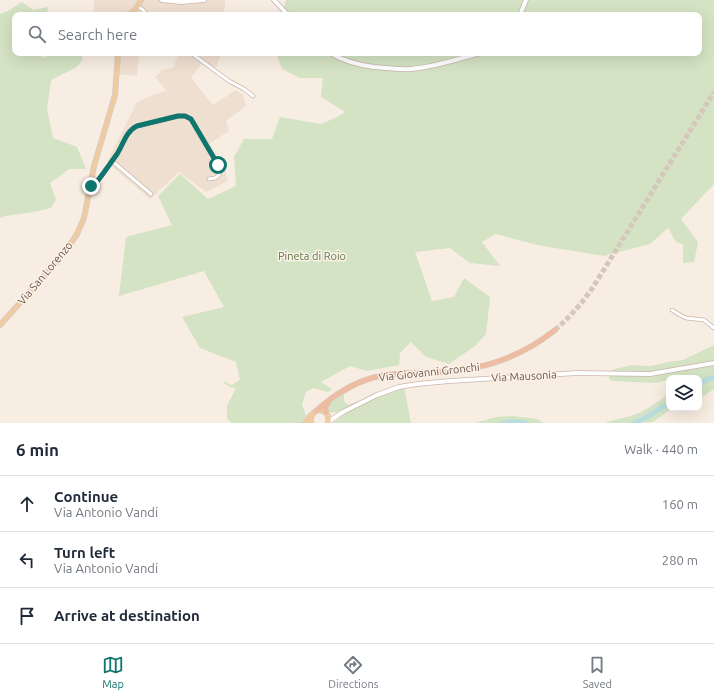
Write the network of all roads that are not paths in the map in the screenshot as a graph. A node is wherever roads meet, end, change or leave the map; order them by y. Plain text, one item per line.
1 (162, 0) edge
2 (204, 0) edge
3 (274, 0) edge
4 (526, 0) edge
5 (139, 3) edge
6 (133, 12) edge
7 (144, 12) edge
8 (285, 12) edge
9 (521, 12) edge
10 (118, 56) edge
11 (195, 56) edge
12 (336, 56) edge
13 (470, 56) edge
14 (253, 96) dead end
15 (112, 161) junction
16 (209, 179) dead end
17 (91, 186) junction
18 (151, 194) dead end
19 (672, 310) dead end
20 (0, 325) edge
21 (714, 328) edge
22 (555, 330) tunnel mouth
23 (714, 363) edge
24 (344, 390) junction
25 (314, 412) junction
26 (326, 414) junction
27 (340, 414) junction
28 (305, 423) edge
29 (311, 423) edge
30 (328, 423) edge

1 - 2 main road
3 - 8 main road
4 - 9 main road
5 - 6 main road
5 - 7 street
10 - 17 main road, Via San Lorenzo
11 - 14 street
12 - 13 main road
15 - 16 street
15 - 17 street
15 - 18 street
17 - 20 main road, Via San Lorenzo
19 - 21 street
22 - 24 highway, Via Giovanni Gronchi
23 - 27 main road, Via Mausonia
24 - 25 highway, Via Giovanni Gronchi
24 - 26 highway, Via Giovanni Gronchi
25 - 26 main road
25 - 28 main road
25 - 29 main road
26 - 27 main road, Via Mausonia
26 - 30 main road
27 - 30 main road, Via Mausonia

